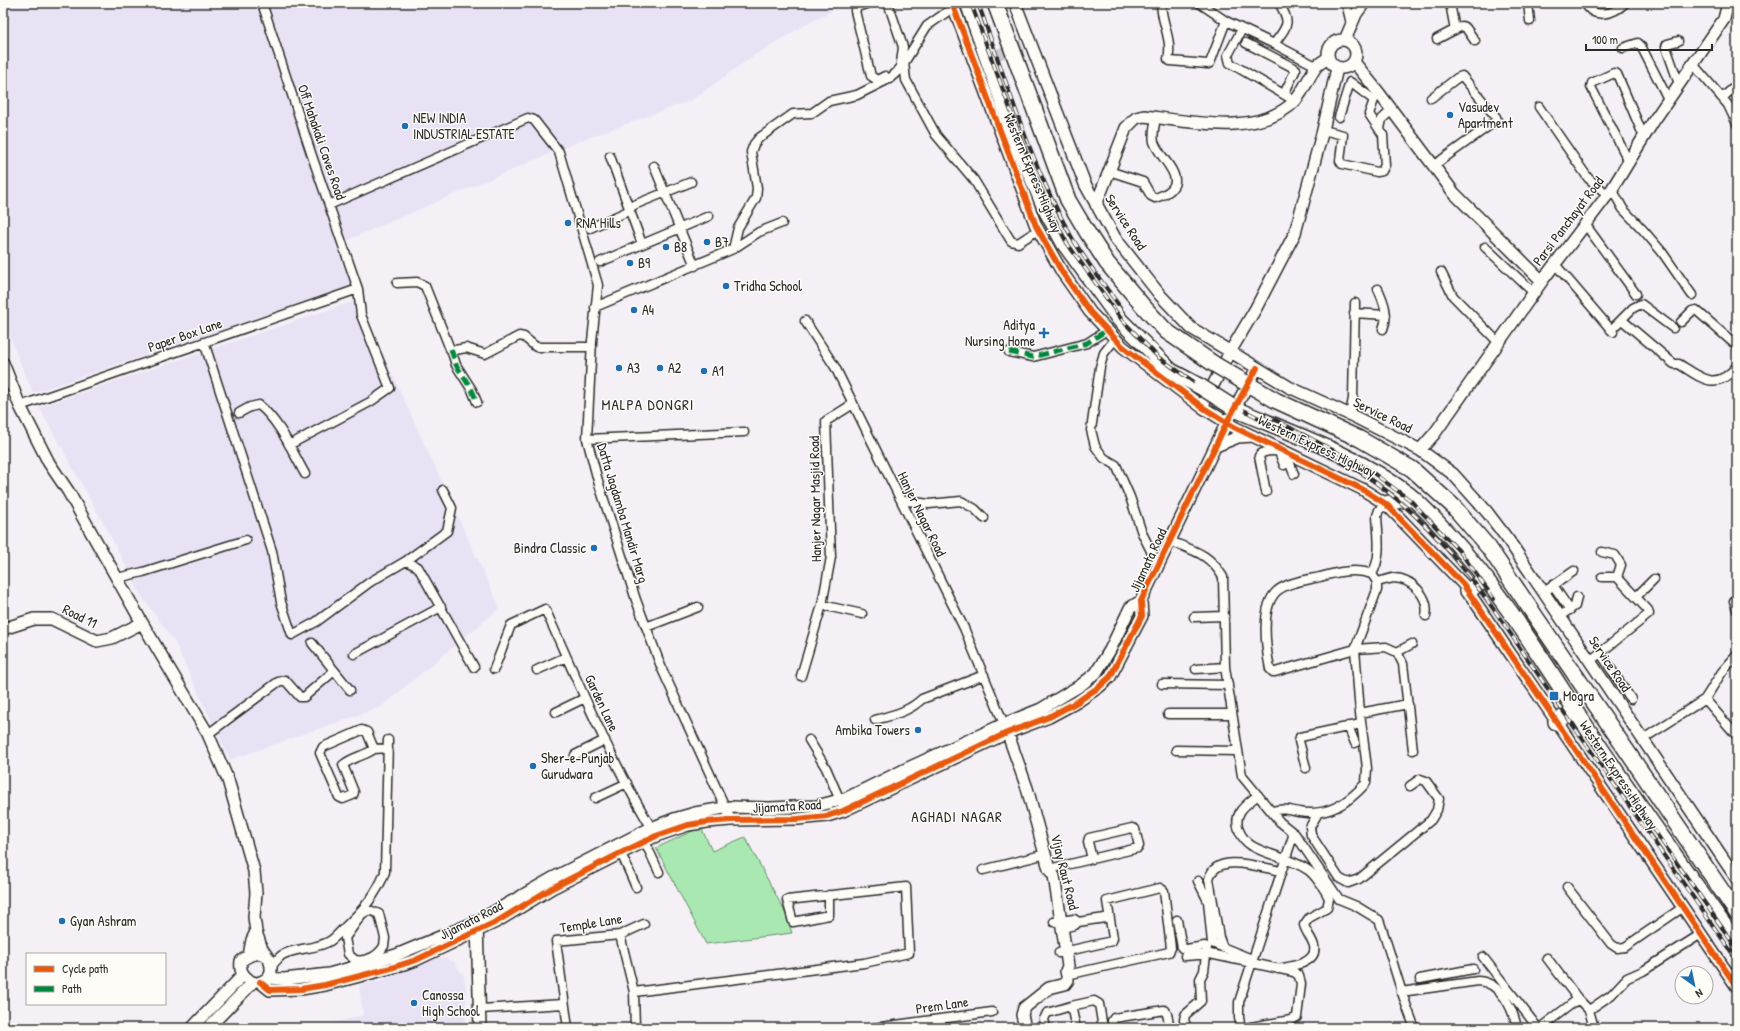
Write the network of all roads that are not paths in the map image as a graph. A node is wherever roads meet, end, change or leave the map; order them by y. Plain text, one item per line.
1 (262, 3) edge
2 (869, 3) edge
3 (888, 3) edge
4 (968, 3) edge
5 (995, 3) edge
6 (1015, 3) edge
7 (1161, 3) edge
8 (1199, 3) edge
9 (1279, 3) edge
10 (1346, 3) edge
11 (1364, 3) edge
12 (1450, 3) edge
13 (1528, 3) edge
14 (1585, 3) edge
15 (1625, 3) edge
16 (1728, 3) edge
17 (953, 5) edge
18 (1226, 21) junction
19 (1530, 21) dead end
20 (1351, 24) junction
21 (1242, 29) junction
22 (1455, 30) junction
23 (1437, 39) dead end
24 (1345, 40) junction
25 (1475, 41) dead end
26 (1678, 41) dead end
27 (1246, 43) dead end
28 (1274, 44) junction
29 (903, 47) junction
30 (1623, 48) dead end
31 (912, 50) junction
32 (1328, 58) junction
33 (1354, 62) junction
34 (904, 63) junction
35 (1693, 64) junction
36 (1316, 66) junction
37 (1337, 68) junction
38 (1679, 84) junction
39 (1737, 85) edge
40 (1284, 94) junction
41 (1376, 96) junction
42 (1431, 98) dead end
43 (1722, 98) junction
44 (1668, 99) junction
45 (1295, 101) junction
46 (1539, 107) dead end
47 (1392, 110) junction
48 (1327, 113) junction
49 (1156, 117) junction
50 (1737, 124) edge
51 (1380, 129) junction
52 (1323, 130) junction
53 (1644, 137) junction
54 (610, 156) dead end
55 (1628, 162) junction
56 (654, 166) dead end
57 (1434, 166) junction
58 (1109, 171) junction
59 (690, 182) dead end
60 (664, 191) junction
61 (1610, 192) junction
62 (329, 205) junction
63 (1096, 205) junction
64 (629, 210) junction
65 (709, 216) dead end
66 (782, 224) dead end
67 (1586, 224) junction
68 (590, 228) dead end
69 (679, 228) junction
70 (1038, 230) junction
71 (642, 244) junction
72 (1485, 247) dead end
73 (733, 249) junction
74 (600, 262) dead end
75 (1555, 264) junction
76 (695, 266) junction
77 (1441, 272) dead end
78 (1542, 281) junction
79 (396, 283) dead end
80 (1378, 288) dead end
81 (358, 289) junction
82 (1534, 293) junction
83 (1636, 294) dead end
84 (1692, 295) dead end
85 (1355, 303) dead end
86 (595, 307) junction
87 (1354, 313) junction
88 (1386, 315) junction
89 (1622, 320) junction
90 (805, 321) dead end
91 (1682, 322) dead end
92 (1673, 328) dead end
93 (1383, 329) dead end
94 (1107, 330) junction
95 (1115, 339) junction
96 (204, 342) junction
97 (1498, 342) junction
98 (1737, 346) edge
99 (592, 347) junction
100 (452, 349) junction
101 (1008, 352) dead end
102 (1230, 352) junction
103 (3, 362) edge
104 (1737, 366) edge
105 (1257, 368) junction
106 (477, 402) dead end
107 (853, 404) junction
108 (20, 406) junction
109 (1202, 407) junction
110 (239, 413) dead end
111 (1350, 415) junction
112 (1227, 422) junction
113 (744, 432) dead end
114 (587, 439) junction
115 (1256, 440) junction
116 (289, 444) junction
117 (1216, 446) junction
118 (1280, 450) junction
119 (1420, 450) junction
120 (1284, 465) dead end
121 (305, 474) dead end
122 (1294, 474) dead end
123 (443, 490) dead end
124 (1266, 492) dead end
125 (1411, 497) junction
126 (901, 500) junction
127 (1386, 504) junction
128 (984, 518) dead end
129 (246, 540) dead end
130 (1170, 541) junction
131 (1602, 552) dead end
132 (406, 561) junction
133 (1158, 565) junction
134 (1574, 571) dead end
135 (1372, 574) junction
136 (1602, 577) dead end
137 (1617, 577) junction
138 (117, 578) junction
139 (1486, 579) junction
140 (1654, 579) dead end
141 (1377, 582) junction
142 (1548, 589) junction
143 (1468, 591) junction
144 (1577, 596) dead end
145 (1636, 597) junction
146 (1737, 598) edge
147 (822, 605) junction
148 (441, 607) junction
149 (698, 607) dead end
150 (1570, 610) junction
151 (1737, 610) edge
152 (862, 614) dead end
153 (1224, 616) junction
154 (1426, 616) dead end
155 (1560, 616) junction
156 (1194, 617) dead end
157 (142, 623) junction
158 (646, 627) junction
159 (3, 629) edge
160 (312, 643) dead end
161 (1412, 644) dead end
162 (1355, 649) junction
163 (1397, 652) junction
164 (354, 654) dead end
165 (1601, 654) junction
166 (1737, 655) edge
167 (566, 657) junction
168 (1590, 661) junction
169 (474, 667) dead end
170 (1225, 668) junction
171 (494, 669) dead end
172 (1196, 669) dead end
173 (537, 670) dead end
174 (334, 671) junction
175 (984, 675) junction
176 (801, 676) dead end
177 (1162, 684) dead end
178 (1228, 685) junction
179 (350, 690) dead end
180 (585, 698) junction
181 (1630, 699) dead end
182 (1705, 699) junction
183 (1408, 704) junction
184 (1575, 710) junction
185 (556, 712) dead end
186 (1360, 713) junction
187 (1168, 714) dead end
188 (1232, 714) junction
189 (875, 720) dead end
190 (1556, 722) junction
191 (1361, 724) junction
192 (1348, 726) junction
193 (1006, 728) junction
194 (208, 734) junction
195 (1737, 736) edge
196 (1643, 739) junction
197 (605, 740) junction
198 (809, 740) dead end
199 (1355, 743) dead end
200 (374, 749) junction
201 (1176, 750) dead end
202 (1413, 750) dead end
203 (1237, 751) junction
204 (575, 755) dead end
205 (1306, 768) dead end
206 (627, 783) junction
207 (1410, 786) dead end
208 (1258, 796) junction
209 (595, 798) dead end
210 (841, 799) junction
211 (726, 808) junction
212 (844, 811) junction
213 (1272, 811) junction
214 (1318, 813) junction
215 (731, 820) junction
216 (654, 832) junction
217 (1294, 833) junction
218 (645, 842) junction
219 (621, 853) junction
220 (1046, 854) junction
221 (1092, 859) junction
222 (1286, 859) junction
223 (1049, 869) junction
224 (983, 870) dead end
225 (1281, 871) junction
226 (659, 872) dead end
227 (1737, 878) edge
228 (1198, 881) dead end
229 (554, 883) junction
230 (1567, 886) dead end
231 (636, 887) dead end
232 (829, 895) junction
233 (1682, 908) junction
234 (1737, 912) edge
235 (1177, 920) dead end
236 (644, 924) dead end
237 (1059, 924) junction
238 (477, 926) junction
239 (256, 932) junction
240 (344, 932) junction
241 (620, 934) junction
242 (1701, 934) junction
243 (1737, 944) edge
244 (1223, 948) junction
245 (1064, 951) junction
246 (1207, 954) junction
247 (265, 955) junction
248 (1185, 956) dead end
249 (1483, 957) dead end
250 (245, 958) junction
251 (1547, 958) dead end
252 (366, 962) junction
253 (1252, 962) junction
254 (272, 966) junction
255 (1278, 969) junction
256 (1473, 969) dead end
257 (1066, 973) junction
258 (1448, 974) junction
259 (243, 975) junction
260 (1420, 979) dead end
261 (260, 981) junction
262 (1450, 985) junction
263 (1737, 987) edge
264 (634, 992) junction
265 (1401, 992) junction
266 (1578, 999) junction
267 (564, 1004) junction
268 (1030, 1006) junction
269 (1071, 1006) junction
270 (480, 1010) junction
271 (1588, 1010) junction
272 (992, 1012) dead end
273 (935, 1024) edge
274 (192, 1028) edge
275 (208, 1028) edge
276 (480, 1028) edge
277 (568, 1028) edge
278 (635, 1028) edge
279 (873, 1028) edge
280 (1025, 1028) edge
281 (1032, 1028) edge
282 (1046, 1028) edge
283 (1076, 1028) edge
284 (1103, 1028) edge
285 (1113, 1028) edge
286 (1170, 1028) edge
287 (1187, 1028) edge
288 (1241, 1028) edge
289 (1245, 1028) edge
290 (1415, 1028) edge
291 (1517, 1028) edge
292 (1539, 1028) edge
293 (1594, 1028) edge

1 - 62 street, Off Mahakali Caves Road
2 - 29 street
3 - 29 street
4 - 125 highway, Western Express Highway, bridge
5 - 234 highway, Western Express Highway, bridge
6 - 63 street, Service Road
7 - 18 street
8 - 18 street
9 - 28 street
10 - 20 street
11 - 20 street
12 - 22 street
13 - 19 street
14 - 15 street
16 - 35 street, Parsi Panchayat Road
17 - 31 street
17 - 70 street
18 - 21 street
20 - 24 street
21 - 28 street
21 - 40 street
22 - 23 street
22 - 25 street
24 - 32 street
24 - 33 street
26 - 38 street
27 - 40 street
28 - 36 street
29 - 31 street
30 - 44 street
31 - 34 street
32 - 36 street
32 - 37 street
33 - 37 street
33 - 41 street
34 - 70 street
34 - 73 street
35 - 38 street, Parsi Panchayat Road
35 - 43 street
36 - 45 street
37 - 48 street
38 - 44 street, Parsi Panchayat Road
39 - 43 street
40 - 45 street
41 - 47 street
41 - 48 street
41 - 51 street
42 - 57 street
43 - 50 street
44 - 53 street, Parsi Panchayat Road
45 - 49 street
46 - 61 street
47 - 51 street
47 - 57 street
48 - 52 street
49 - 58 street
49 - 58 street
51 - 52 street
52 - 102 street
53 - 55 street, Parsi Panchayat Road
53 - 55 street
54 - 64 street
55 - 61 street, Parsi Panchayat Road
56 - 60 street
57 - 78 street
58 - 63 street
59 - 60 street
60 - 64 street
60 - 69 street
61 - 67 street, Parsi Panchayat Road
61 - 84 street
62 - 81 street, Off Mahakali Caves Road
62 - 86 street, Datta Jagdamba Mandir Marg
63 - 102 street, Service Road
64 - 68 street
64 - 71 street
65 - 69 street
66 - 73 street
67 - 75 street, Parsi Panchayat Road
67 - 83 street
69 - 71 street
69 - 76 street
70 - 94 street
71 - 74 street
72 - 82 street
73 - 76 street
75 - 78 street, Parsi Panchayat Road
75 - 89 street
76 - 86 street
77 - 97 street
78 - 82 street, Parsi Panchayat Road
79 - 100 street
80 - 88 street
81 - 96 street, Paper Box Lane
81 - 116 street, Off Mahakali Caves Road
82 - 97 street, Parsi Panchayat Road
85 - 87 street
86 - 99 street, Datta Jagdamba Mandir Marg
87 - 88 street
87 - 111 street
88 - 93 street
89 - 92 street
89 - 104 street
90 - 107 street, Hanjer Nagar Road
91 - 98 street
94 - 95 street
94 - 101 street
95 - 109 street
95 - 133 street
96 - 108 street, Paper Box Lane
96 - 132 street
97 - 119 street, Parsi Panchayat Road
99 - 100 street
99 - 114 street, Datta Jagdamba Mandir Marg
100 - 106 street
102 - 105 street, Service Road
102 - 109 street
103 - 108 street
105 - 111 street, Service Road
105 - 112 street, Jijamata Road
107 - 126 street, Hanjer Nagar Road
107 - 147 street, Hanjer Nagar Masjid Road
108 - 138 street
109 - 112 street
110 - 116 street
111 - 119 street, Service Road
112 - 115 street
112 - 117 street, Jijamata Road
113 - 114 street
114 - 158 street, Datta Jagdamba Mandir Marg
115 - 117 street
115 - 118 street
116 - 121 street
117 - 130 street, Jijamata Road
118 - 120 street
118 - 122 street
118 - 124 street
118 - 127 street
119 - 142 street, Service Road
123 - 132 street
125 - 127 highway
125 - 139 highway, Western Express Highway
126 - 128 street
126 - 175 street, Hanjer Nagar Road
127 - 135 street
127 - 143 street
129 - 138 street
130 - 133 street, Jijamata Road
130 - 153 street
131 - 137 street
132 - 148 street
133 - 193 street, Jijamata Road
134 - 142 street
135 - 141 street
135 - 162 street
136 - 137 street
137 - 145 street
138 - 157 street
139 - 143 highway
139 - 184 highway, Western Express Highway
140 - 145 street
141 - 154 street
141 - 162 street
142 - 150 street
142 - 155 street, Service Road
143 - 190 street
144 - 150 street
145 - 165 street
146 - 151 street
147 - 152 street
147 - 176 street, Hanjer Nagar Masjid Road
148 - 164 street
148 - 169 street
149 - 158 street
150 - 155 street
153 - 156 street
153 - 170 street
155 - 168 street, Service Road
157 - 159 street, Road 11
157 - 194 street
158 - 211 street, Datta Jagdamba Mandir Marg
160 - 174 street
161 - 163 street
162 - 163 street
162 - 186 street
163 - 183 street
165 - 168 street
165 - 181 street
166 - 182 street
167 - 171 street, Garden Lane
167 - 173 street
167 - 180 street, Garden Lane
168 - 196 street, Service Road
170 - 172 street
170 - 178 street
174 - 179 street
174 - 194 street
175 - 189 street
175 - 193 street, Hanjer Nagar Road
177 - 178 street
178 - 188 street
180 - 185 street
180 - 197 street, Garden Lane
182 - 195 street
182 - 196 street
183 - 186 street
183 - 202 street
184 - 190 highway
184 - 243 highway, Western Express Highway
186 - 191 street
187 - 188 street
188 - 203 street
190 - 233 street
191 - 192 street
191 - 214 street
192 - 199 street
192 - 205 street
193 - 210 street, Jijamata Road
193 - 212 street, Jijamata Road
193 - 220 street, Vijay Raut Road
194 - 239 street
196 - 227 street, Service Road
197 - 204 street
197 - 206 street, Garden Lane
198 - 210 street
200 - 200 street
200 - 240 street
201 - 203 street
203 - 208 street
206 - 209 street
206 - 216 street, Garden Lane
207 - 214 street
208 - 213 street
208 - 222 street
210 - 211 street, Jijamata Road
210 - 212 street
211 - 215 street, Datta Jagdamba Mandir Marg
211 - 216 street, Jijamata Road
212 - 215 street, Jijamata Road
213 - 214 street
213 - 217 street
215 - 216 street, Jijamata Road
216 - 218 street, Jijamata Road
216 - 229 street, Jijamata Road
217 - 222 street
217 - 265 street
218 - 219 street, Jijamata Road
218 - 226 street
219 - 229 street, Jijamata Road
219 - 231 street
220 - 223 street, Vijay Raut Road
220 - 224 street
221 - 221 street
221 - 223 street
222 - 225 street
222 - 255 street
223 - 237 street, Vijay Raut Road
225 - 244 street
225 - 253 street
228 - 244 street
229 - 238 street, Jijamata Road
230 - 233 street
232 - 232 street
232 - 264 street
233 - 242 street
235 - 246 street
236 - 241 street, Temple Lane
237 - 245 street, Vijay Raut Road
237 - 245 street
238 - 252 street, Jijamata Road
238 - 261 street, Jijamata Road
238 - 270 street
239 - 247 street
239 - 250 street
240 - 252 street
240 - 252 street
240 - 254 street
241 - 264 street
241 - 267 street, Temple Lane
242 - 263 street
242 - 271 street
244 - 253 street
245 - 257 street, Vijay Raut Road
245 - 257 street
246 - 248 street
246 - 253 street
246 - 287 street
247 - 250 street
247 - 254 street
249 - 292 street
250 - 259 street
251 - 266 street
252 - 261 street, Jijamata Road
253 - 255 street
253 - 288 street
254 - 261 street
255 - 289 street
256 - 258 street
257 - 268 street
258 - 260 street
258 - 262 street
259 - 261 street
259 - 274 street
261 - 275 street
262 - 265 street
262 - 291 street
264 - 278 street
265 - 290 street
266 - 271 street
266 - 292 street
267 - 270 street
267 - 277 street, Temple Lane
268 - 280 street
268 - 281 street
269 - 282 street
269 - 283 street
269 - 284 street
270 - 276 street
271 - 293 street
272 - 273 street, Prem Lane
273 - 279 street, Prem Lane
285 - 286 street

